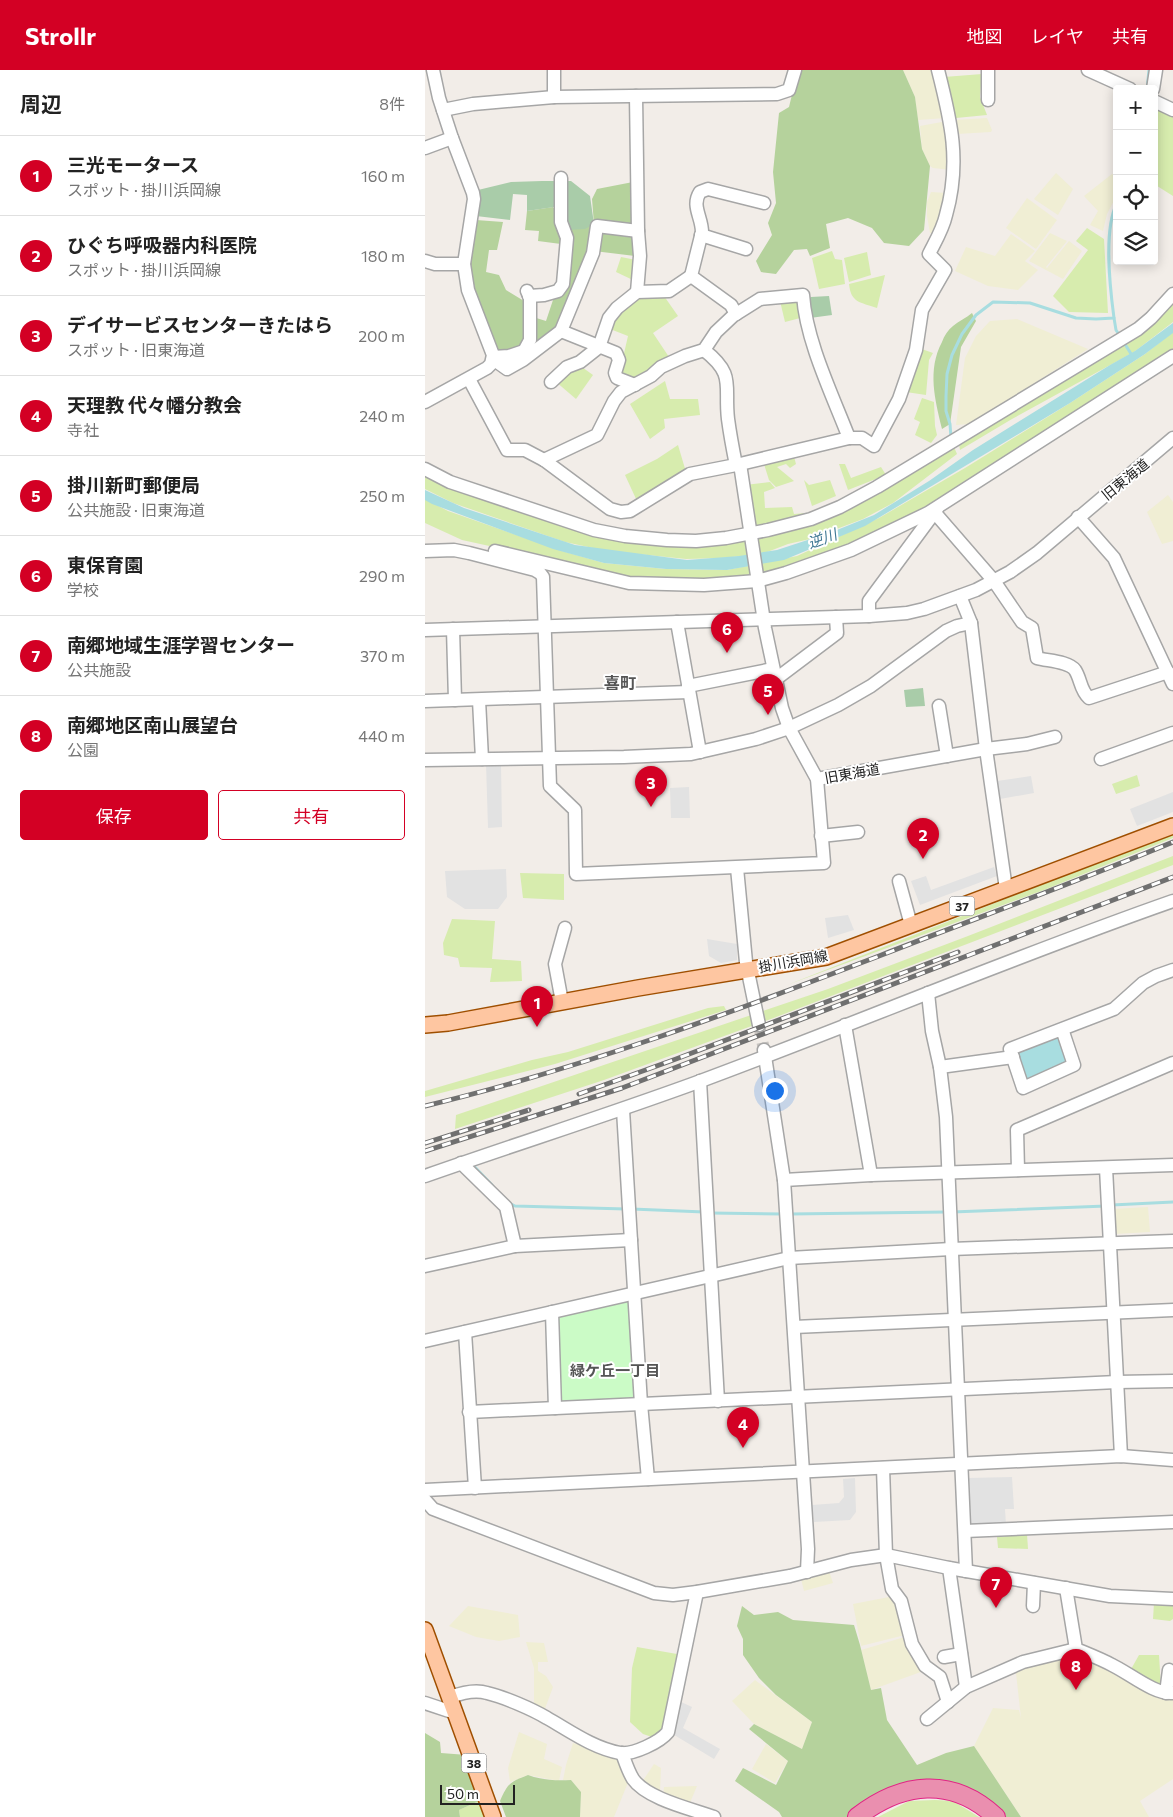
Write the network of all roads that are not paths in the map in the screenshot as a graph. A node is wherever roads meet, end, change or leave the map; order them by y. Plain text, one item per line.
1 (433, 70) edge
2 (554, 70) edge
3 (795, 70) edge
4 (938, 70) edge
5 (988, 70) edge
6 (1088, 70) edge
7 (1156, 70) edge
8 (1121, 85) edge
9 (1154, 85) edge
10 (636, 96) junction
11 (554, 97) junction
12 (988, 100) dead end
13 (1158, 103) edge
14 (443, 110) junction
15 (1173, 110) edge
16 (452, 138) junction
17 (425, 148) edge
18 (561, 178) dead end
19 (764, 203) dead end
20 (637, 231) junction
21 (701, 235) junction
22 (746, 249) dead end
23 (425, 261) edge
24 (464, 264) junction
25 (691, 276) junction
26 (637, 292) junction
27 (1173, 294) edge
28 (736, 314) junction
29 (561, 331) junction
30 (599, 347) junction
31 (703, 350) junction
32 (1173, 356) edge
33 (493, 358) junction
34 (469, 379) junction
35 (551, 382) dead end
36 (635, 385) junction
37 (425, 402) edge
38 (849, 438) junction
39 (1173, 438) edge
40 (544, 460) junction
41 (738, 465) junction
42 (425, 469) edge
43 (937, 510) junction
44 (1078, 517) junction
45 (750, 535) junction
46 (425, 551) edge
47 (469, 553) junction
48 (757, 578) junction
49 (994, 581) junction
50 (960, 596) junction
51 (869, 616) junction
52 (836, 617) junction
53 (763, 619) junction
54 (677, 622) junction
55 (971, 623) junction
56 (545, 626) junction
57 (453, 629) junction
58 (425, 630) edge
59 (1170, 671) edge
60 (775, 674) junction
61 (689, 689) junction
62 (547, 697) junction
63 (455, 700) junction
64 (479, 700) junction
65 (425, 701) edge
66 (939, 706) dead end
67 (789, 728) junction
68 (1173, 733) edge
69 (1055, 737) dead end
70 (986, 749) junction
71 (700, 752) junction
72 (947, 756) junction
73 (550, 758) junction
74 (481, 759) junction
75 (1101, 759) dead end
76 (425, 760) edge
77 (817, 779) junction
78 (1173, 826) edge
79 (858, 832) dead end
80 (821, 836) junction
81 (737, 868) junction
82 (899, 881) dead end
83 (1007, 889) junction
84 (1173, 901) edge
85 (911, 925) junction
86 (565, 928) dead end
87 (747, 970) junction
88 (1173, 970) edge
89 (928, 993) junction
90 (561, 1002) junction
91 (425, 1025) edge
92 (759, 1025) tunnel mouth
93 (845, 1025) junction
94 (1062, 1029) junction
95 (765, 1053) junction
96 (1013, 1057) junction
97 (1172, 1066) edge
98 (940, 1067) junction
99 (699, 1081) junction
100 (623, 1110) junction
101 (461, 1163) junction
102 (1173, 1165) edge
103 (1106, 1168) junction
104 (1018, 1170) junction
105 (948, 1173) junction
106 (871, 1175) junction
107 (425, 1176) edge
108 (784, 1180) junction
109 (631, 1240) junction
110 (1173, 1240) edge
111 (1110, 1243) junction
112 (515, 1246) junction
113 (951, 1249) junction
114 (789, 1258) junction
115 (425, 1266) edge
116 (711, 1275) junction
117 (634, 1292) junction
118 (1173, 1310) edge
119 (552, 1312) junction
120 (1114, 1313) junction
121 (954, 1321) junction
122 (794, 1327) junction
123 (465, 1332) junction
124 (425, 1341) edge
125 (1173, 1381) edge
126 (1117, 1382) junction
127 (958, 1390) junction
128 (799, 1397) junction
129 (718, 1401) junction
130 (641, 1404) junction
131 (555, 1408) junction
132 (469, 1412) junction
133 (1121, 1456) junction
134 (1173, 1460) edge
135 (962, 1464) junction
136 (883, 1468) junction
137 (803, 1471) junction
138 (648, 1479) junction
139 (475, 1488) junction
140 (425, 1490) edge
141 (425, 1500) edge
142 (1173, 1522) edge
143 (965, 1531) junction
144 (886, 1555) junction
145 (949, 1568) junction
146 (966, 1571) junction
147 (807, 1572) junction
148 (1034, 1583) junction
149 (1066, 1588) junction
150 (697, 1592) junction
151 (1173, 1599) edge
152 (1033, 1606) dead end
153 (426, 1636) edge
154 (1076, 1649) junction
155 (961, 1654) junction
156 (944, 1657) dead end
157 (1169, 1670) dead end
158 (966, 1687) junction
159 (1170, 1693) edge
160 (425, 1702) edge
161 (948, 1702) junction
162 (452, 1703) junction
163 (932, 1719) dead end
164 (622, 1753) junction
165 (493, 1817) edge
166 (714, 1817) edge
167 (857, 1817) edge
168 (869, 1817) edge
169 (988, 1817) edge
170 (996, 1817) edge

1 - 14 street
2 - 11 street
3 - 10 street
4 - 38 street
5 - 12 street
6 - 8 street
7 - 9 street
10 - 11 street
10 - 20 street
11 - 14 street
13 - 15 street
14 - 16 street
16 - 17 street
16 - 24 street
18 - 33 street
19 - 21 street
20 - 26 street
20 - 29 street
21 - 22 street
21 - 25 street
23 - 24 street
24 - 33 street
25 - 26 street
25 - 28 street
26 - 30 street
27 - 45 street
28 - 31 street
28 - 38 street
29 - 30 street
29 - 33 street
30 - 35 street
30 - 36 street
31 - 36 street
31 - 41 street
32 - 43 street
33 - 34 street
34 - 37 street
34 - 40 street
36 - 40 street
38 - 41 street
39 - 44 street, 旧東海道
40 - 41 street
41 - 45 street
42 - 45 street
43 - 48 street
43 - 49 street
43 - 51 street
44 - 49 street, 旧東海道
44 - 59 street
45 - 48 street
46 - 47 street
47 - 48 street
47 - 56 street
48 - 53 street
49 - 50 street, 旧東海道
49 - 59 street
50 - 51 street, 旧東海道
50 - 55 street
51 - 52 street, 旧東海道
52 - 53 street, 旧東海道
52 - 60 street
53 - 54 street, 旧東海道
53 - 60 street
54 - 56 street, 旧東海道
54 - 61 street
55 - 67 street
55 - 70 street
56 - 57 street, 旧東海道
56 - 62 street
57 - 58 street, 旧東海道
57 - 63 street
60 - 61 street
60 - 67 street
61 - 62 street
61 - 71 street
62 - 64 street
62 - 73 street
63 - 64 street
63 - 65 street
64 - 74 street
66 - 72 street
67 - 71 street
67 - 77 street
68 - 75 street
69 - 70 street, 旧東海道
70 - 72 street, 旧東海道
70 - 83 street
71 - 73 street
72 - 77 street, 旧東海道
73 - 74 street
73 - 81 street, 旧東海道
74 - 76 street
77 - 80 street, 旧東海道
78 - 83 main road, 掛川浜岡線 / 37
79 - 80 street
80 - 81 street, 旧東海道
81 - 87 street
82 - 85 street
83 - 85 main road, 掛川浜岡線 / 37
84 - 89 street
85 - 87 main road, 掛川浜岡線 / 37
86 - 90 street
87 - 90 main road, 掛川浜岡線 / 37
87 - 92 street
88 - 94 street
89 - 93 street
89 - 98 street
90 - 91 main road, 掛川浜岡線 / 37
93 - 95 street
93 - 106 street
94 - 96 street
94 - 96 street
95 - 99 street
95 - 108 street
96 - 98 street
97 - 104 street
98 - 105 street
99 - 100 street
99 - 116 street
100 - 101 street
100 - 109 street
101 - 107 street
101 - 112 street
102 - 103 street
103 - 104 street
103 - 111 street
104 - 105 street
105 - 106 street
105 - 113 street
106 - 108 street
108 - 114 street
109 - 112 street
109 - 117 street
110 - 111 street
111 - 113 street
111 - 120 street
112 - 115 street
113 - 114 street
113 - 121 street
114 - 116 street
114 - 122 street
116 - 117 street
116 - 129 street
117 - 119 street
117 - 130 street
118 - 120 street
119 - 123 street
119 - 131 street
120 - 121 street
120 - 126 street
121 - 122 street
121 - 127 street
122 - 128 street
123 - 124 street
123 - 132 street
125 - 126 street
126 - 127 street
126 - 133 street
127 - 128 street
127 - 135 street
128 - 129 street
128 - 137 street
129 - 130 street
130 - 131 street
130 - 138 street
131 - 132 street
132 - 139 street
133 - 134 street
133 - 135 street
135 - 136 street
135 - 143 street
136 - 137 street
136 - 144 street
137 - 138 street
137 - 147 street
138 - 139 street
139 - 140 street
141 - 150 street
142 - 143 street
143 - 146 street
144 - 145 street
144 - 147 street
144 - 161 street
145 - 146 street
145 - 155 street
146 - 148 street
147 - 150 street
148 - 149 street
148 - 152 street
149 - 151 street
149 - 154 street
150 - 164 street
153 - 162 main road, 38
154 - 158 street
154 - 159 street
155 - 156 street
155 - 158 street
157 - 159 street
158 - 161 street
160 - 162 street
161 - 163 street
162 - 164 street
162 - 165 main road, 38
164 - 166 street
167 - 170 highway
168 - 169 highway

